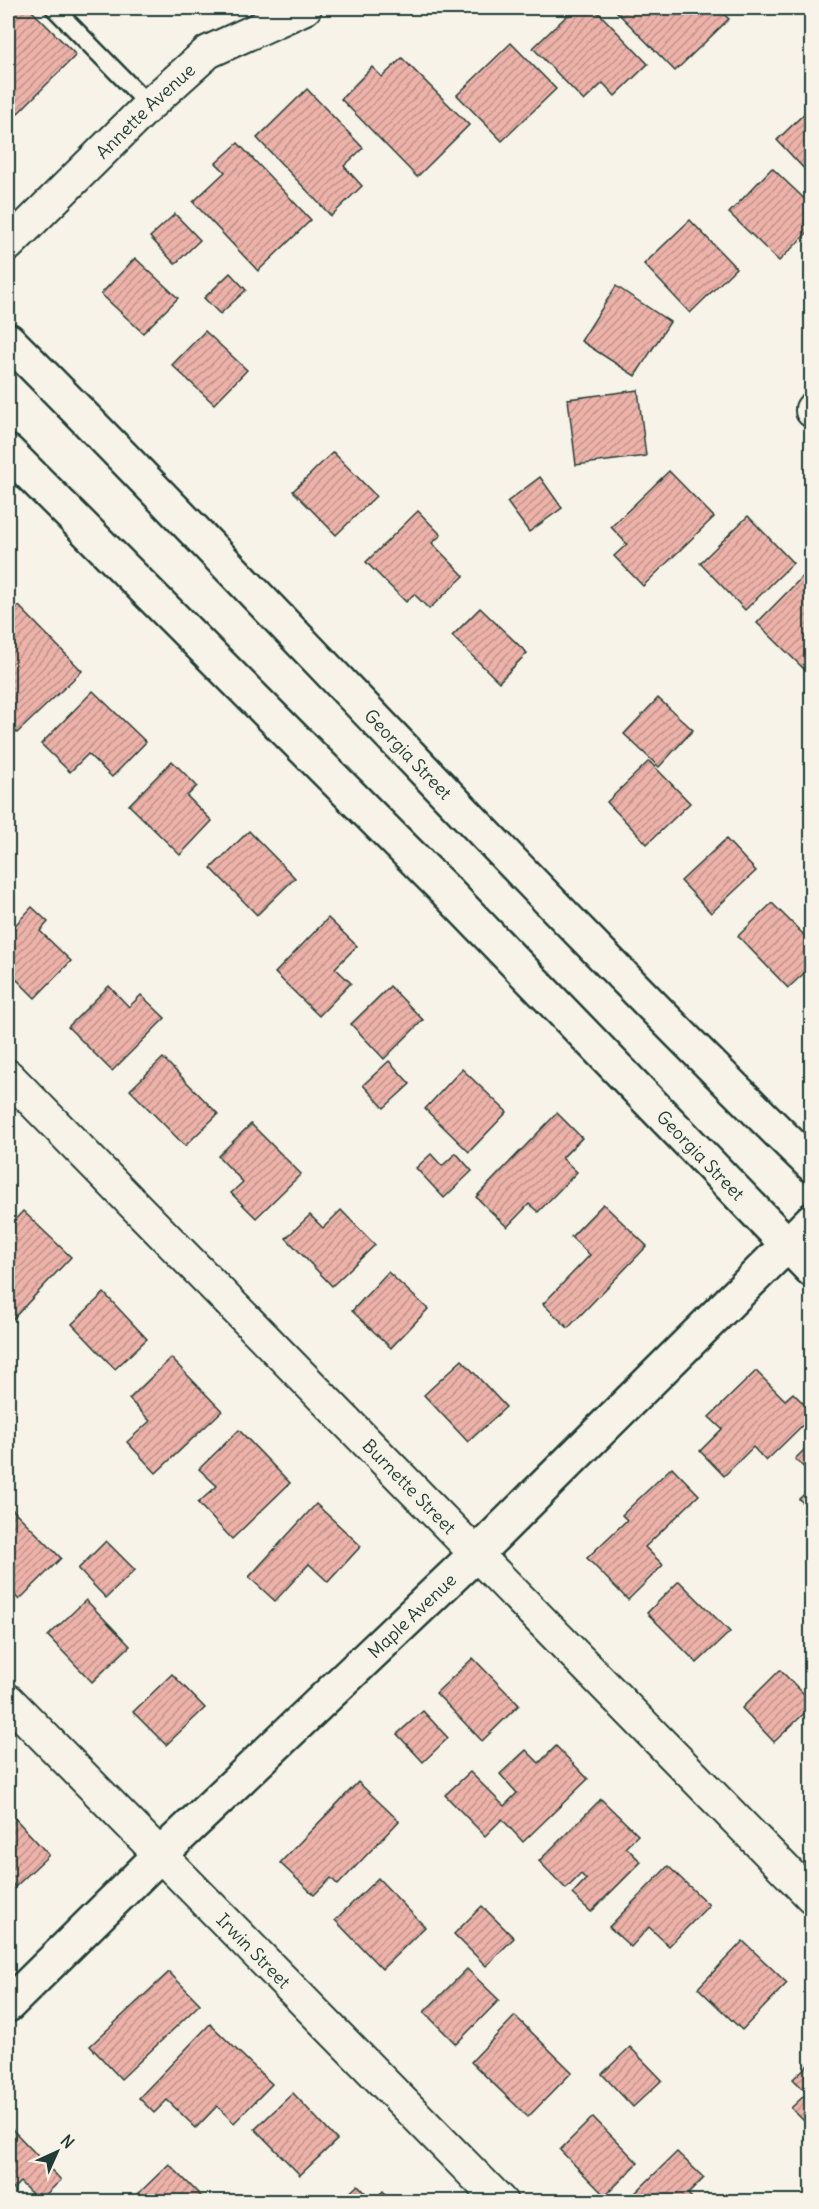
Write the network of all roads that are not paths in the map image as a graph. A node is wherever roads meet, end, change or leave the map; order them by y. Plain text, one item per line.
1 (54, 8) edge
2 (305, 8) edge
3 (149, 105) junction
4 (8, 244) edge
5 (8, 340) edge
6 (8, 452) edge
7 (8, 1076) edge
8 (812, 1165) edge
9 (812, 1220) edge
10 (787, 1245) junction
11 (812, 1270) edge
12 (476, 1554) junction
13 (8, 1700) edge
14 (160, 1855) junction
15 (812, 1897) edge
16 (8, 2005) edge
17 (501, 2202) edge

1 - 3 lane
2 - 3 street, Annette Avenue
3 - 4 street, Annette Avenue
5 - 8 main road, Georgia Street
6 - 10 main road, Georgia Street
7 - 12 street, Burnette Street
9 - 10 main road, Maple Avenue
10 - 11 main road, Georgia Street
10 - 12 main road, Maple Avenue
12 - 14 main road, Maple Avenue
12 - 15 street, Burnette Street
13 - 14 street, Irwin Street
14 - 16 main road, Maple Avenue
14 - 17 street, Irwin Street

